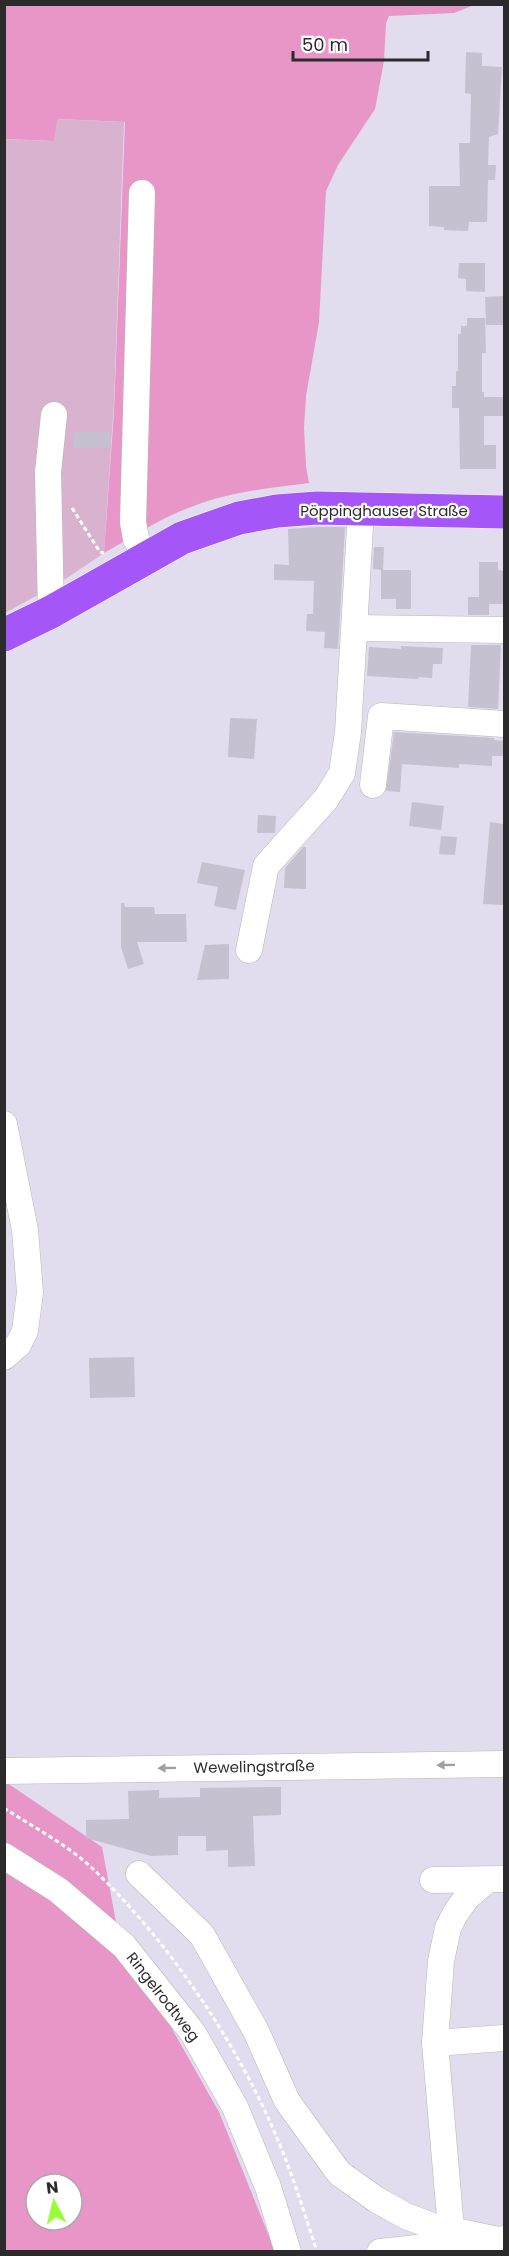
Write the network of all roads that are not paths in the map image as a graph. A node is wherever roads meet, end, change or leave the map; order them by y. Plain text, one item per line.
1 (142, 193) dead end
2 (54, 415) dead end
3 (361, 510) junction
4 (504, 512) edge
5 (146, 558) junction
6 (51, 612) junction
7 (355, 628) junction
8 (504, 630) edge
9 (4, 635) edge
10 (504, 724) edge
11 (373, 785) dead end
12 (249, 950) dead end
13 (4, 1124) edge
14 (4, 1357) edge
15 (504, 1764) edge
16 (4, 1771) edge
17 (4, 1856) edge
18 (139, 1874) dead end
19 (433, 1880) dead end
20 (495, 1880) edge
21 (504, 2038) edge
22 (435, 2043) junction
23 (451, 2229) junction
24 (501, 2240) edge
25 (429, 2248) edge
26 (288, 2252) edge
27 (380, 2252) edge

1 - 5 street
2 - 6 street
3 - 4 main road, Pöppinghauser Straße
3 - 5 main road, Pöppinghauser Straße
3 - 7 street
5 - 6 main road, Pöppinghauser Straße
6 - 9 main road, Pöppinghauser Straße
7 - 8 street
7 - 12 street
10 - 11 street
13 - 14 street
15 -> 16 street, Wewelingstraße
17 - 26 street, Ringelrodtweg
18 - 23 street
19 - 20 street
20 - 22 street
21 - 22 street
22 - 23 street
23 - 24 street
24 - 25 street
25 - 27 street

